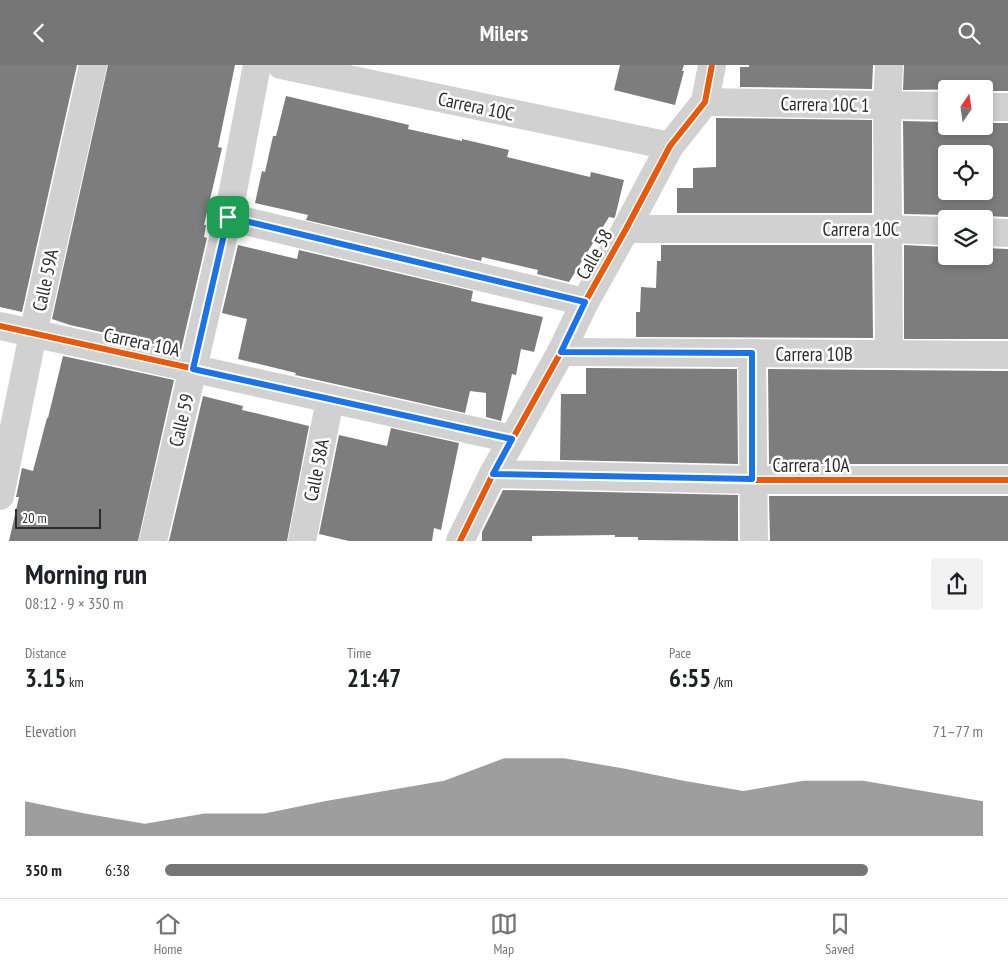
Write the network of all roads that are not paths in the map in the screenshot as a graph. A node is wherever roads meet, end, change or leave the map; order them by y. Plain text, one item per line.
1 (93, 65) edge
2 (257, 65) edge
3 (282, 65) edge
4 (712, 65) edge
5 (889, 65) edge
6 (705, 102) junction
7 (887, 105) junction
8 (938, 106) edge
9 (993, 107) edge
10 (1008, 107) edge
11 (670, 146) junction
12 (228, 217) junction
13 (626, 229) junction
14 (888, 229) junction
15 (938, 231) edge
16 (993, 232) edge
17 (1008, 233) edge
18 (585, 302) junction
19 (0, 326) edge
20 (33, 334) junction
21 (561, 352) junction
22 (752, 353) junction
23 (889, 354) junction
24 (1008, 355) edge
25 (193, 369) junction
26 (330, 400) junction
27 (512, 439) junction
28 (493, 474) junction
29 (752, 479) junction
30 (1008, 480) edge
31 (0, 496) edge
32 (152, 541) edge
33 (302, 541) edge
34 (460, 541) edge
35 (754, 541) edge

1 - 20 street, Calle 59A
2 - 12 street, Calle 59
3 - 11 street, Carrera 10C
4 - 6 street, Calle 58
5 - 7 street
6 - 7 street, Carrera 10C 1
6 - 11 street, Calle 58
7 - 8 street, Carrera 10C 1
7 - 14 street
9 - 10 street
11 - 13 street, Calle 58
12 - 18 street
12 - 25 street, Calle 59
13 - 14 street, Carrera 10C
13 - 18 street, Calle 58
14 - 15 street, Carrera 10C
14 - 23 street
16 - 17 street
18 - 21 street, Calle 58
19 - 20 street, Carrera 10A
20 - 25 street, Carrera 10A
20 - 31 street, Calle 59A
21 - 22 street, Carrera 10B
21 - 27 street, Calle 58
22 - 23 street, Carrera 10B
22 - 29 street
23 - 24 street, Carrera 10B
25 - 26 street, Carrera 10A
25 - 32 street, Calle 59
26 - 27 street, Carrera 10A
26 - 33 street, Calle 58A
27 - 28 street, Calle 58
28 - 29 street, Carrera 10A
28 - 34 street, Calle 58
29 - 30 street, Carrera 10A
29 - 35 street

